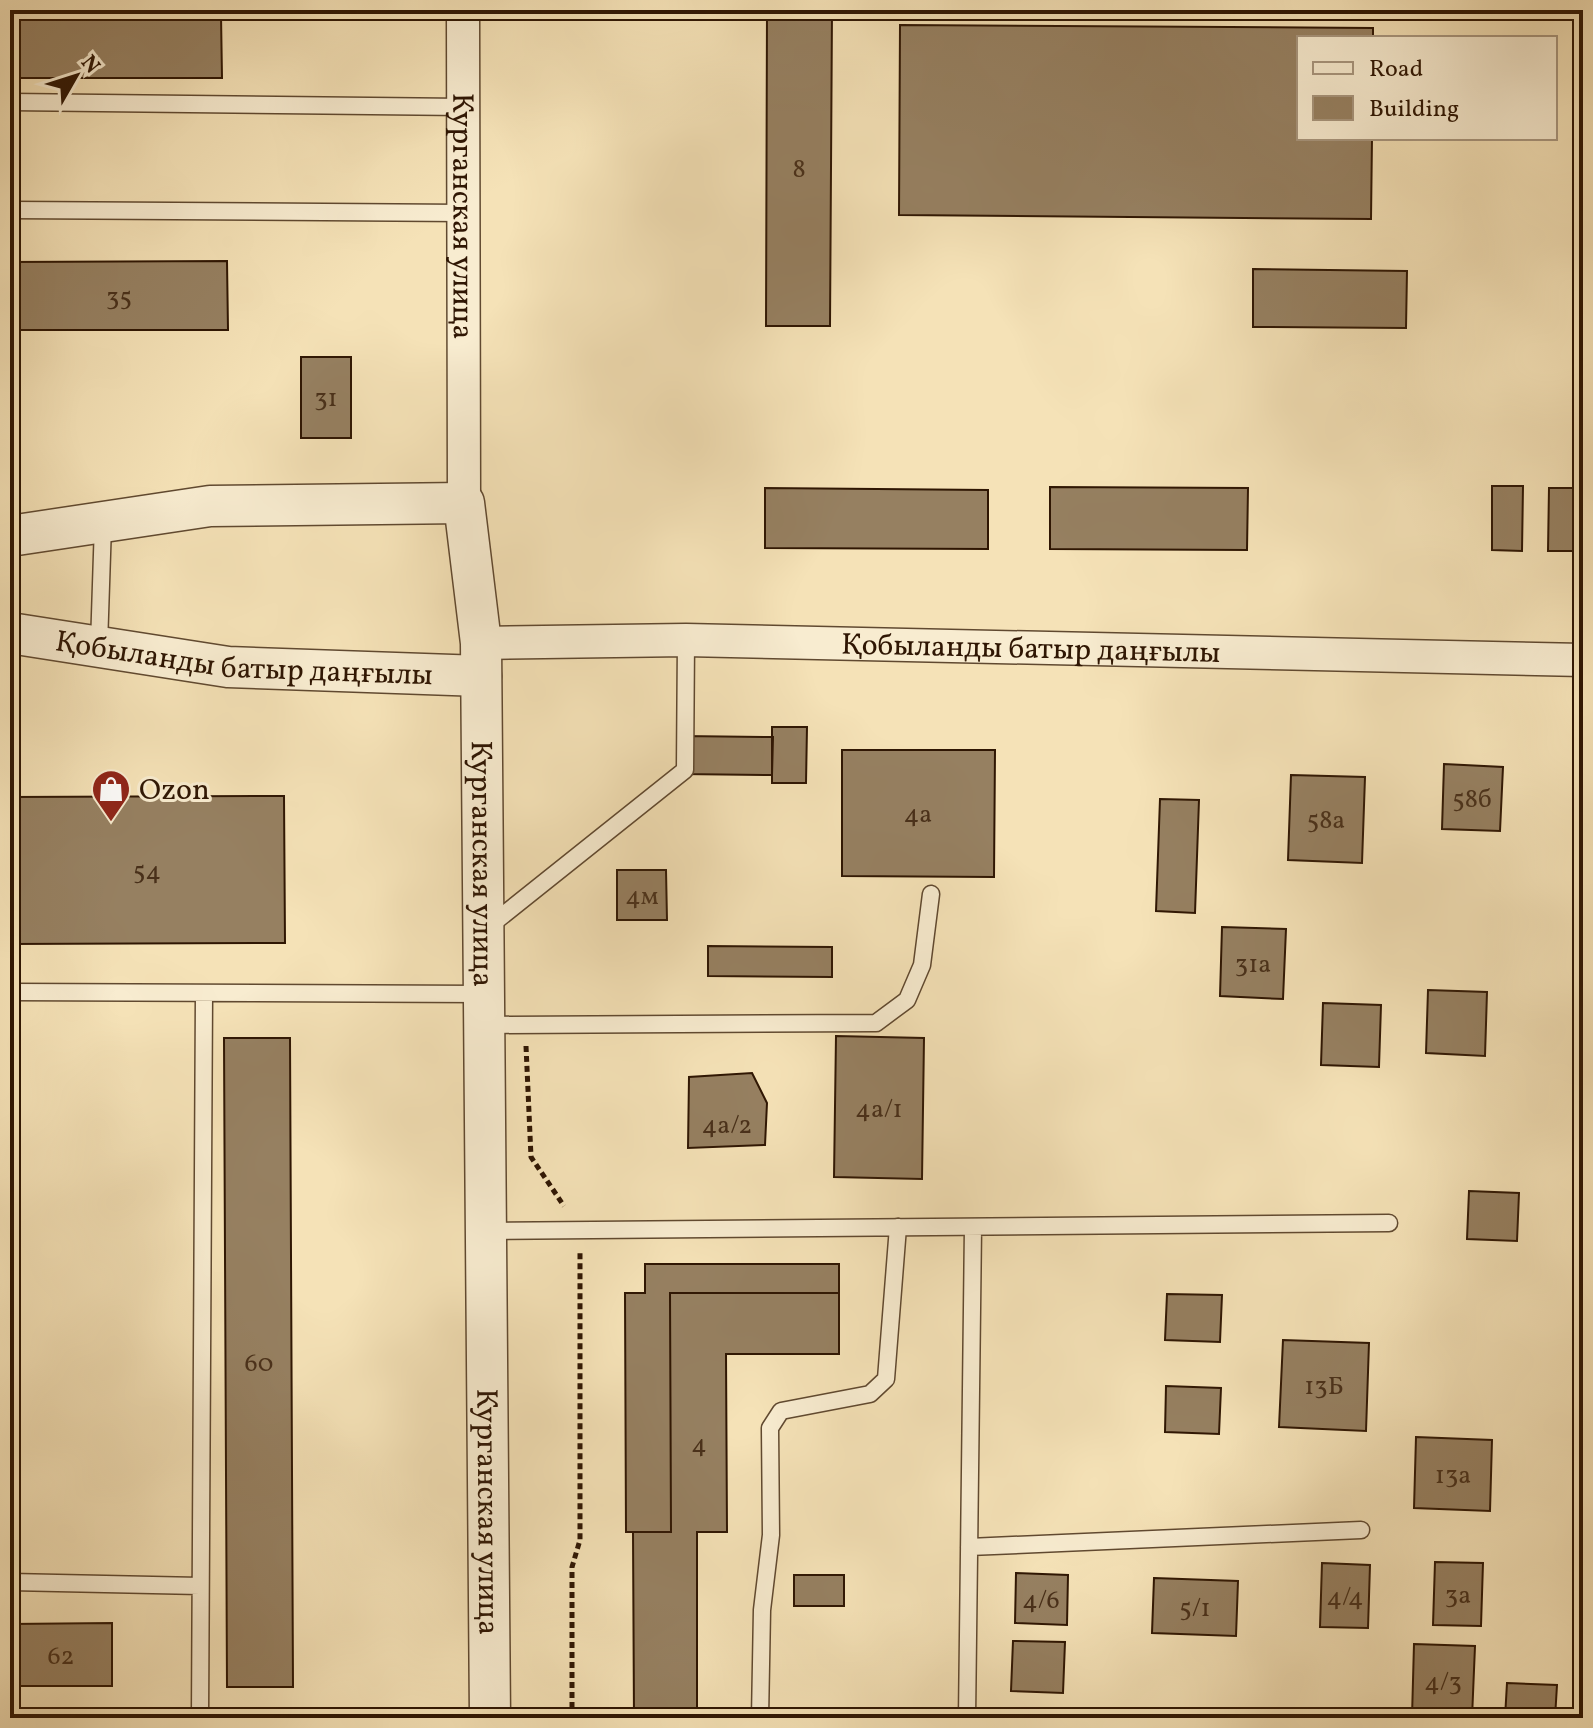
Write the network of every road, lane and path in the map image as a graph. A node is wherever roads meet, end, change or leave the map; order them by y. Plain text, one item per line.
1 (463, 10) edge
2 (10, 102) edge
3 (464, 107) junction
4 (10, 210) edge
5 (465, 213) junction
6 (464, 503) junction
7 (103, 524) junction
8 (10, 536) edge
9 (10, 633) edge
10 (686, 640) junction
11 (99, 647) junction
12 (481, 660) junction
13 (1583, 660) edge
14 (931, 894) dead end
15 (483, 931) junction
16 (10, 992) edge
17 (204, 993) junction
18 (484, 1010) junction
19 (525, 1025) junction
20 (1389, 1223) dead end
21 (898, 1227) junction
22 (973, 1227) junction
23 (580, 1230) junction
24 (485, 1231) junction
25 (1361, 1530) dead end
26 (969, 1547) junction
27 (10, 1582) edge
28 (200, 1586) junction
29 (200, 1718) edge
30 (490, 1718) edge
31 (572, 1718) edge
32 (760, 1718) edge
33 (967, 1718) edge

1 - 3 street, Курганская улица
2 - 3 lane
3 - 5 street, Курганская улица
4 - 5 lane
5 - 6 street, Курганская улица
6 - 7 street
6 - 12 street, Курганская улица
7 - 8 street
7 - 11 lane
9 - 11 street, Қобыланды батыр даңғылы
10 - 12 street, Қобыланды батыр даңғылы
10 - 13 street, Қобыланды батыр даңғылы
10 - 15 lane
11 - 12 street, Қобыланды батыр даңғылы
12 - 15 street, Курганская улица
14 - 19 lane
15 - 18 street, Курганская улица
16 - 17 lane
17 - 18 lane
17 - 28 lane
18 - 19 lane
18 - 24 street, Курганская улица
19 - 23 path
20 - 22 lane
21 - 22 lane
21 - 23 lane
21 - 32 lane
22 - 26 lane
23 - 24 lane
23 - 31 path
24 - 30 street, Курганская улица
25 - 26 lane
26 - 33 lane
27 - 28 lane
28 - 29 lane

